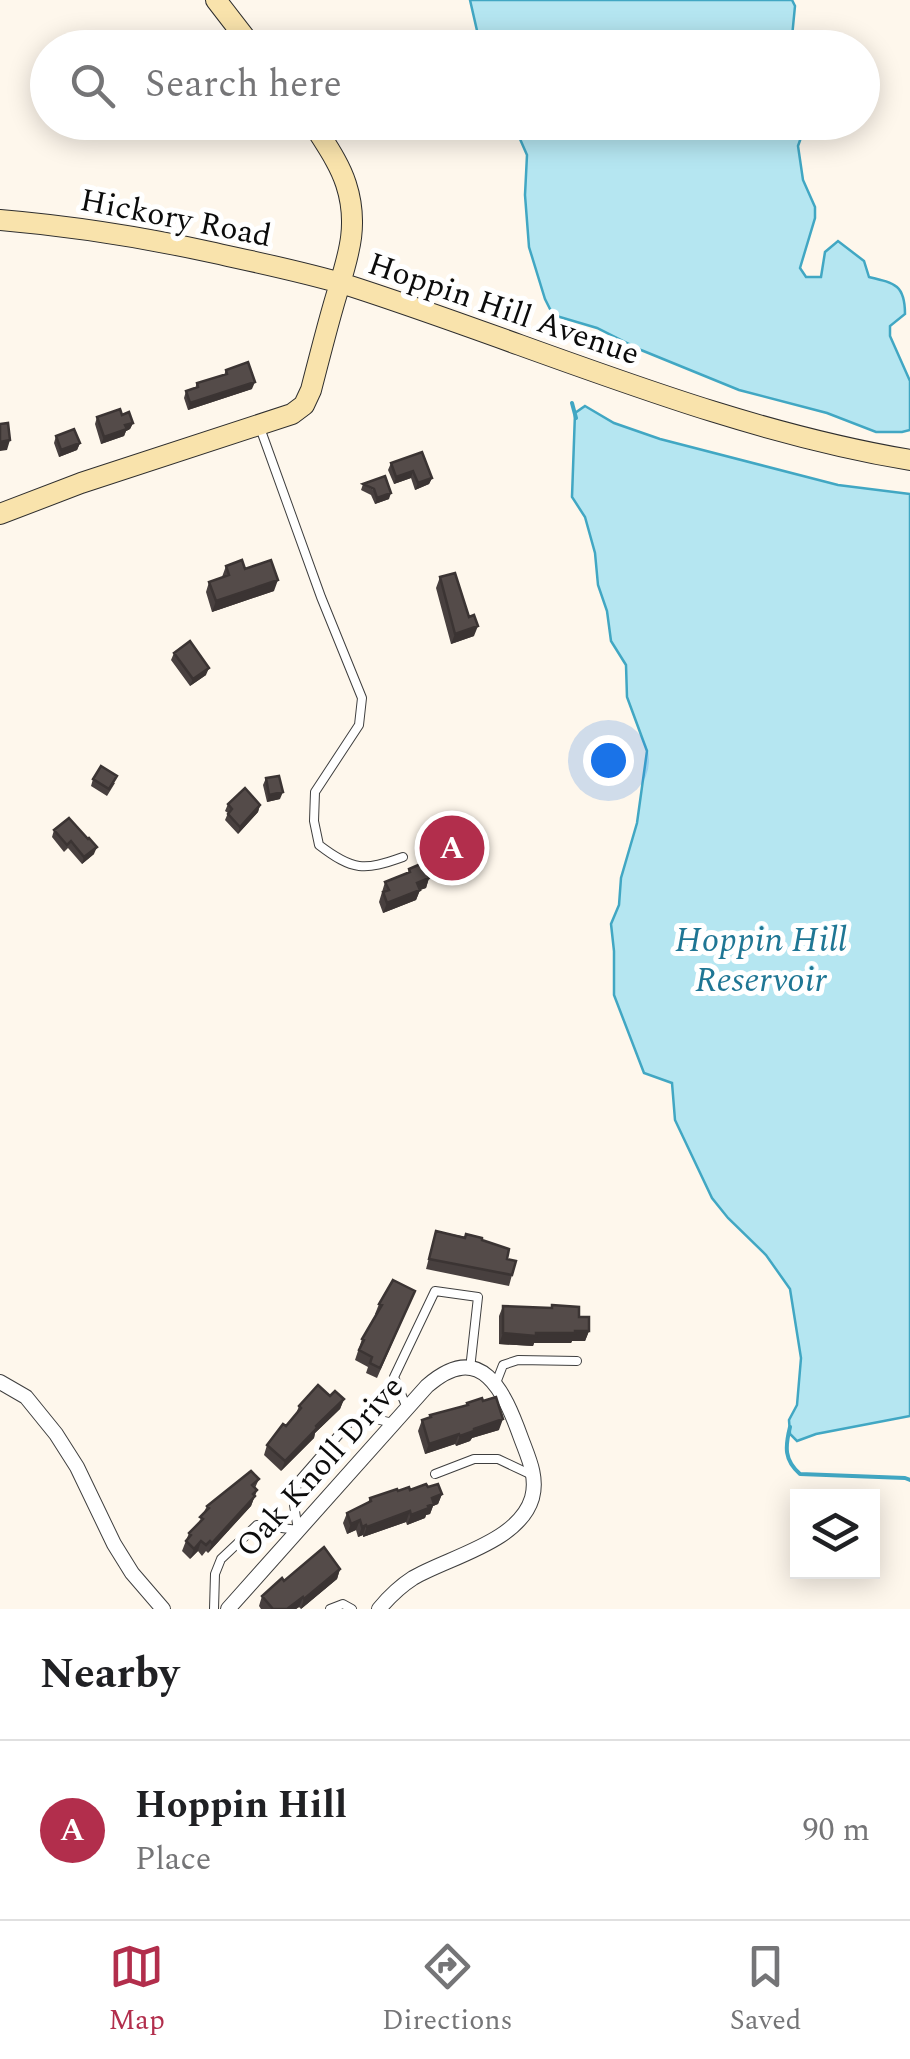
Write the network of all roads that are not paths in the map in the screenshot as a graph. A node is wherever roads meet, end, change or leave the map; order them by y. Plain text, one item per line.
1 (216, 0) edge
2 (239, 30) edge
3 (323, 140) edge
4 (0, 220) edge
5 (340, 283) junction
6 (259, 425) junction
7 (910, 460) edge
8 (0, 514) edge
9 (403, 856) dead end
10 (578, 1361) dead end
11 (470, 1369) junction
12 (0, 1382) edge
13 (496, 1382) junction
14 (407, 1408) junction
15 (393, 1422) junction
16 (435, 1474) dead end
17 (534, 1476) junction
18 (298, 1530) junction
19 (162, 1609) edge
20 (214, 1609) edge
21 (228, 1609) edge
22 (330, 1609) edge
23 (352, 1609) edge
24 (379, 1609) edge

1 - 2 main road
3 - 5 main road
4 - 5 main road, Hickory Road
5 - 6 main road, Hoppin Hill Avenue
5 - 7 main road, Hoppin Hill Avenue
6 - 8 main road, Hoppin Hill Avenue
6 - 9 lane
10 - 13 lane
11 - 13 street
11 - 14 street, Oak Knoll Drive
11 - 14 lane
12 - 19 street
13 - 17 street
14 - 15 street, Oak Knoll Drive
15 - 18 street, Oak Knoll Drive
15 - 18 lane
16 - 17 lane
17 - 24 street
18 - 20 lane
18 - 21 street, Oak Knoll Drive
22 - 23 lane

